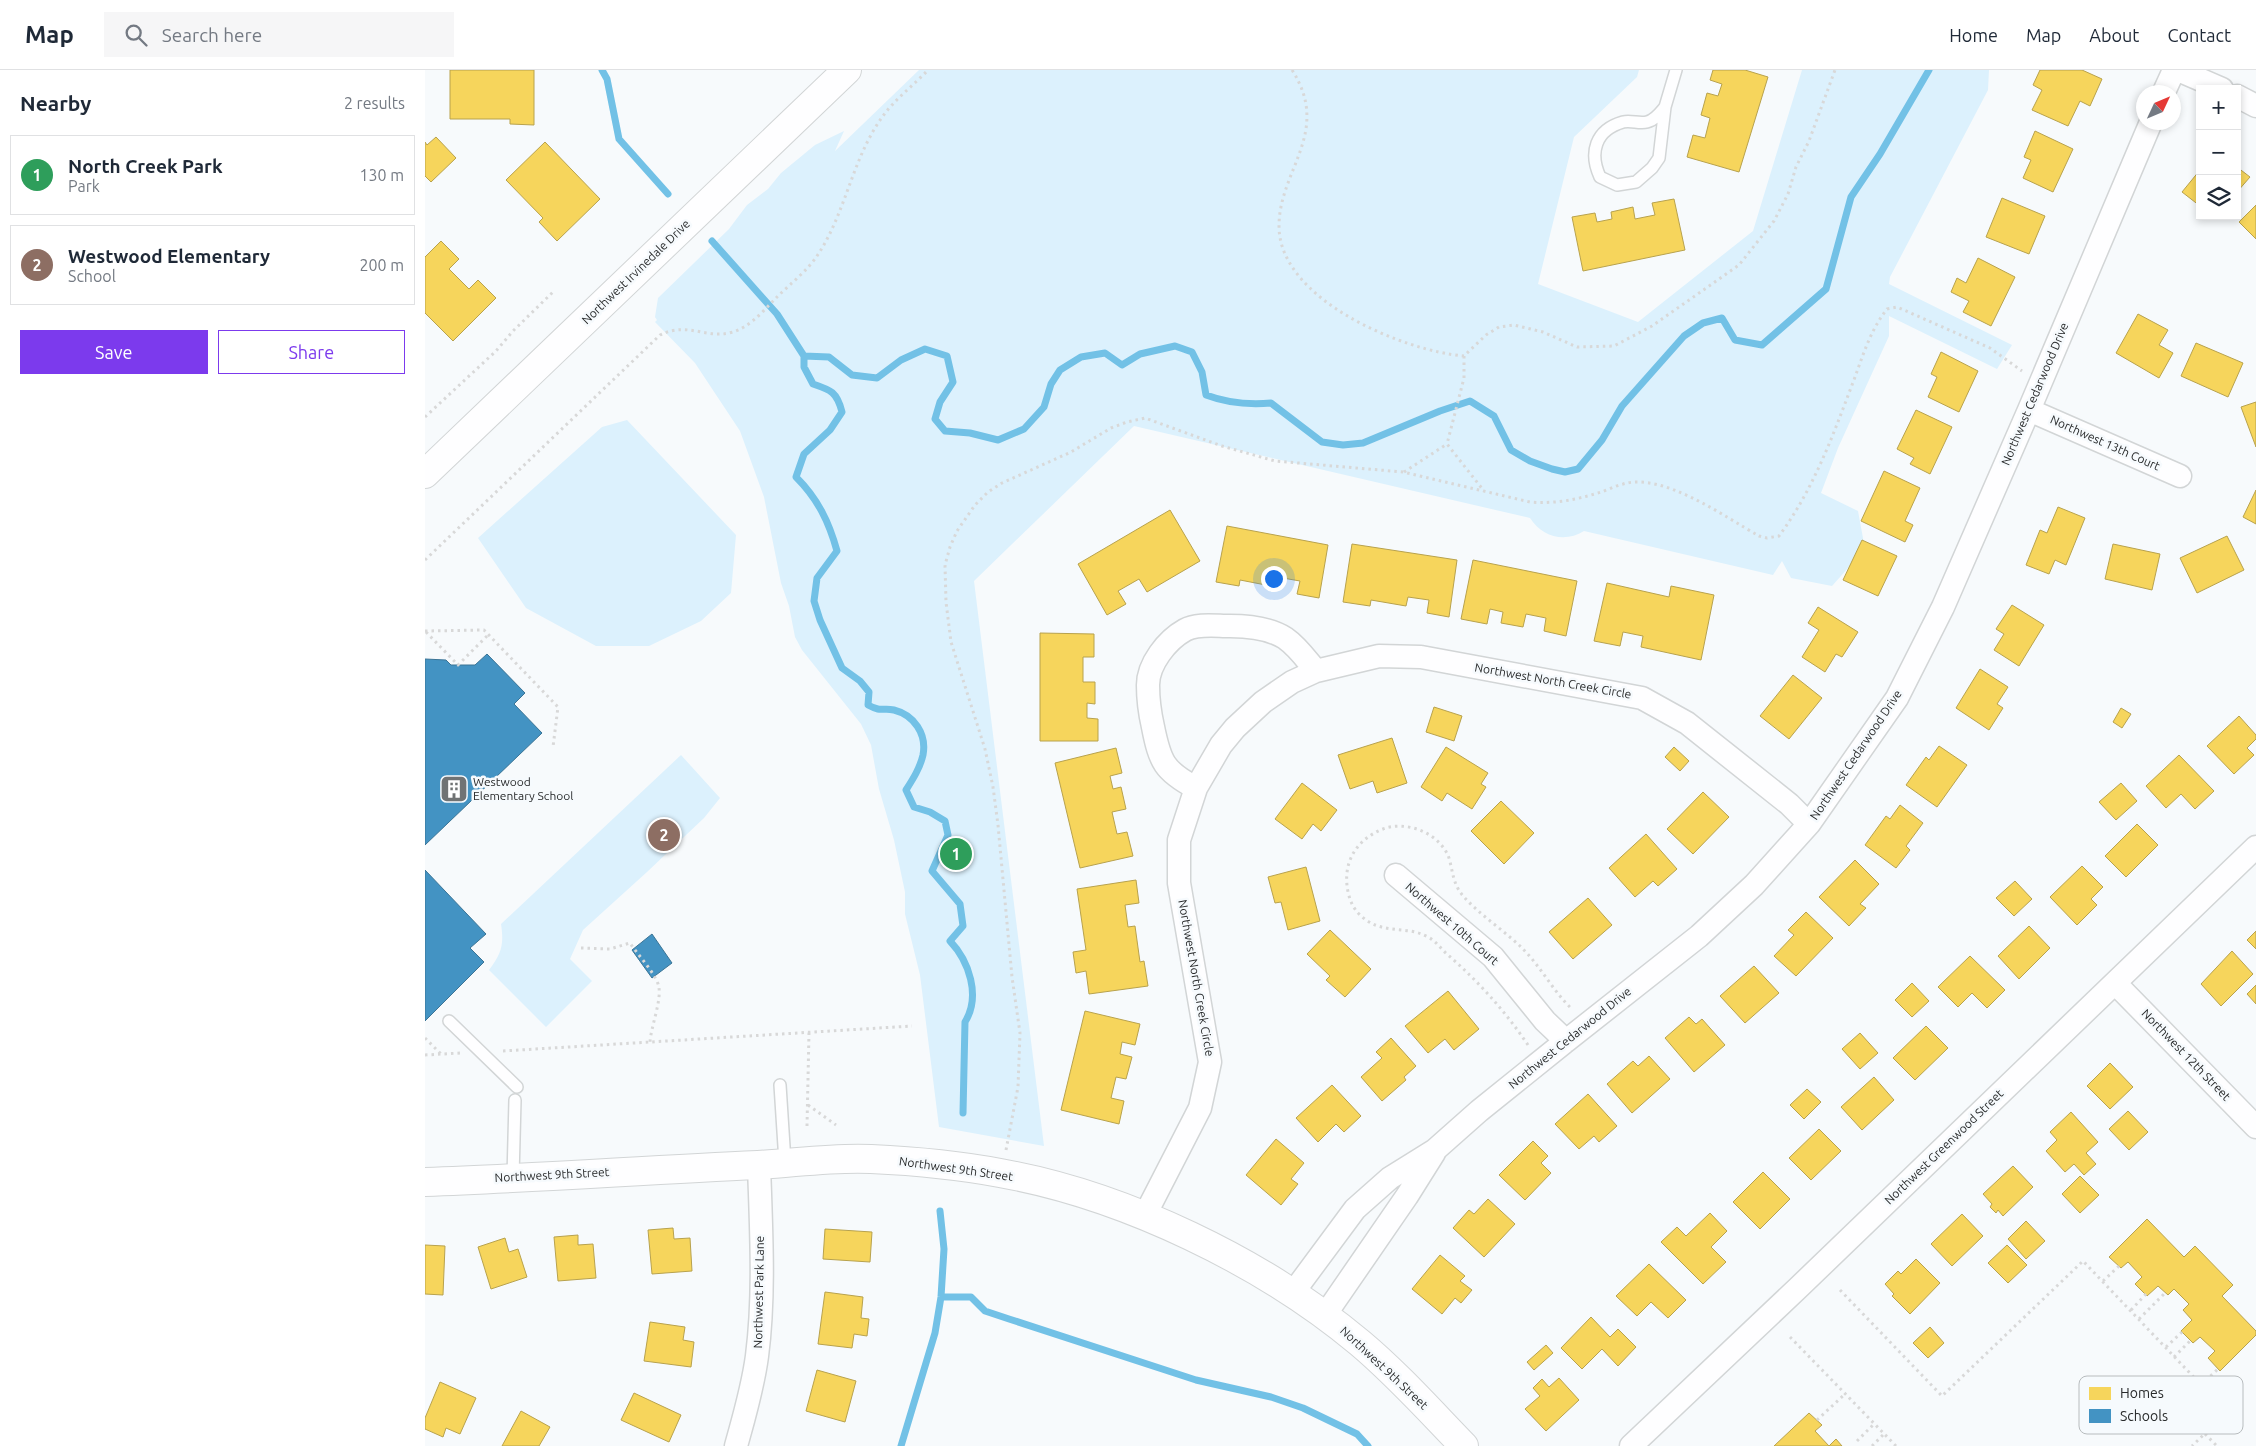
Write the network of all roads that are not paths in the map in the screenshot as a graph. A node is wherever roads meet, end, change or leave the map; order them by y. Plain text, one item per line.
1 (847, 70) edge
2 (1676, 70) edge
3 (2176, 70) edge
4 (2168, 85) edge
5 (2213, 85) edge
6 (2241, 98) edge
7 (2256, 106) edge
8 (1665, 108) junction
9 (2148, 130) edge
10 (2029, 410) junction
11 (425, 474) edge
12 (2180, 476) dead end
13 (1316, 671) junction
14 (1196, 788) junction
15 (1809, 824) junction
16 (2256, 847) edge
17 (1396, 875) dead end
18 (2115, 983) junction
19 (449, 1021) dead end
20 (1566, 1041) junction
21 (780, 1085) dead end
22 (517, 1087) dead end
23 (515, 1100) dead end
24 (2256, 1127) edge
25 (1435, 1150) junction
26 (772, 1163) junction
27 (513, 1177) junction
28 (425, 1182) edge
29 (1144, 1217) junction
30 (1293, 1294) junction
31 (1325, 1315) junction
32 (736, 1446) edge
33 (1464, 1446) edge
34 (1631, 1446) edge

1 - 11 street, Northwest Irvinedale Drive
2 - 8 lane
3 - 4 street
3 - 5 street
6 - 7 street
8 - 8 lane
9 - 10 street, Northwest Cedarwood Drive
10 - 12 street, Northwest 13th Court
10 - 15 street, Northwest Cedarwood Drive
13 - 14 street, Northwest North Creek Circle
13 - 14 street
13 - 15 street, Northwest North Creek Circle
14 - 29 street, Northwest North Creek Circle
15 - 20 street, Northwest Cedarwood Drive
16 - 18 street, Northwest Greenwood Street
17 - 20 street, Northwest 10th Court
18 - 24 street, Northwest 12th Street
18 - 34 street, Northwest Greenwood Street
19 - 22 lane
20 - 25 street, Northwest Cedarwood Drive
21 - 26 lane
23 - 27 lane
25 - 30 street, Northwest Cedarwood Drive
25 - 31 street, Northwest Cedarwood Drive
26 - 27 street, Northwest 9th Street
26 - 29 street, Northwest 9th Street
26 - 32 street, Northwest Park Lane
27 - 28 street, Northwest 9th Street
29 - 30 street, Northwest 9th Street
30 - 31 street, Northwest 9th Street
31 - 33 street, Northwest 9th Street

